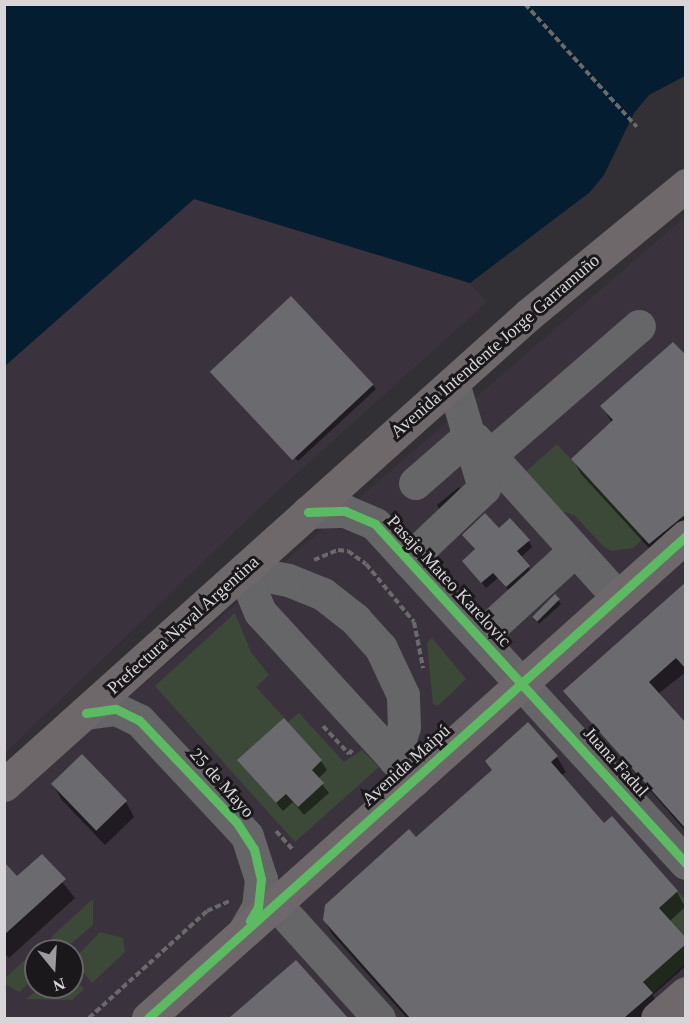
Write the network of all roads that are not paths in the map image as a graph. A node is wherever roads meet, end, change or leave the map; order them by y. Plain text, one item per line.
1 (686, 185) edge
2 (639, 326) dead end
3 (453, 383) junction
4 (480, 446) junction
5 (415, 483) dead end
6 (308, 512) junction
7 (686, 536) edge
8 (576, 549) junction
9 (408, 560) junction
10 (243, 571) junction
11 (618, 597) junction
12 (480, 637) junction
13 (522, 684) junction
14 (86, 713) junction
15 (404, 770) junction
16 (4, 785) edge
17 (686, 863) edge
18 (268, 891) junction
19 (686, 993) edge
20 (148, 1018) edge
21 (379, 1018) edge
22 (657, 1018) edge

1 - 3 main road, Avenida Intendente Jorge Garramuño
2 - 4 street
3 - 4 street
3 - 6 main road, Avenida Intendente Jorge Garramuño
4 - 5 street
4 - 8 street
4 - 9 street
6 - 9 street, Pasaje Mateo Karelovic
6 - 10 main road, Prefectura Naval Argentina
7 - 11 main road, Avenida Maipú
8 - 11 street
8 - 12 street
9 - 12 street, Pasaje Mateo Karelovic
10 - 14 main road, Prefectura Naval Argentina
10 - 15 street
10 - 15 street
11 - 13 main road, Avenida Maipú
12 - 13 street, Pasaje Mateo Karelovic
13 - 15 main road, Avenida Maipú
13 - 17 street, Juana Fadul
14 - 16 main road, Prefectura Naval Argentina
14 - 18 street, 25 de Mayo
15 - 18 main road, Avenida Maipú
18 - 20 main road, Avenida Maipú
18 - 21 street, 25 de Mayo
19 - 22 main road

